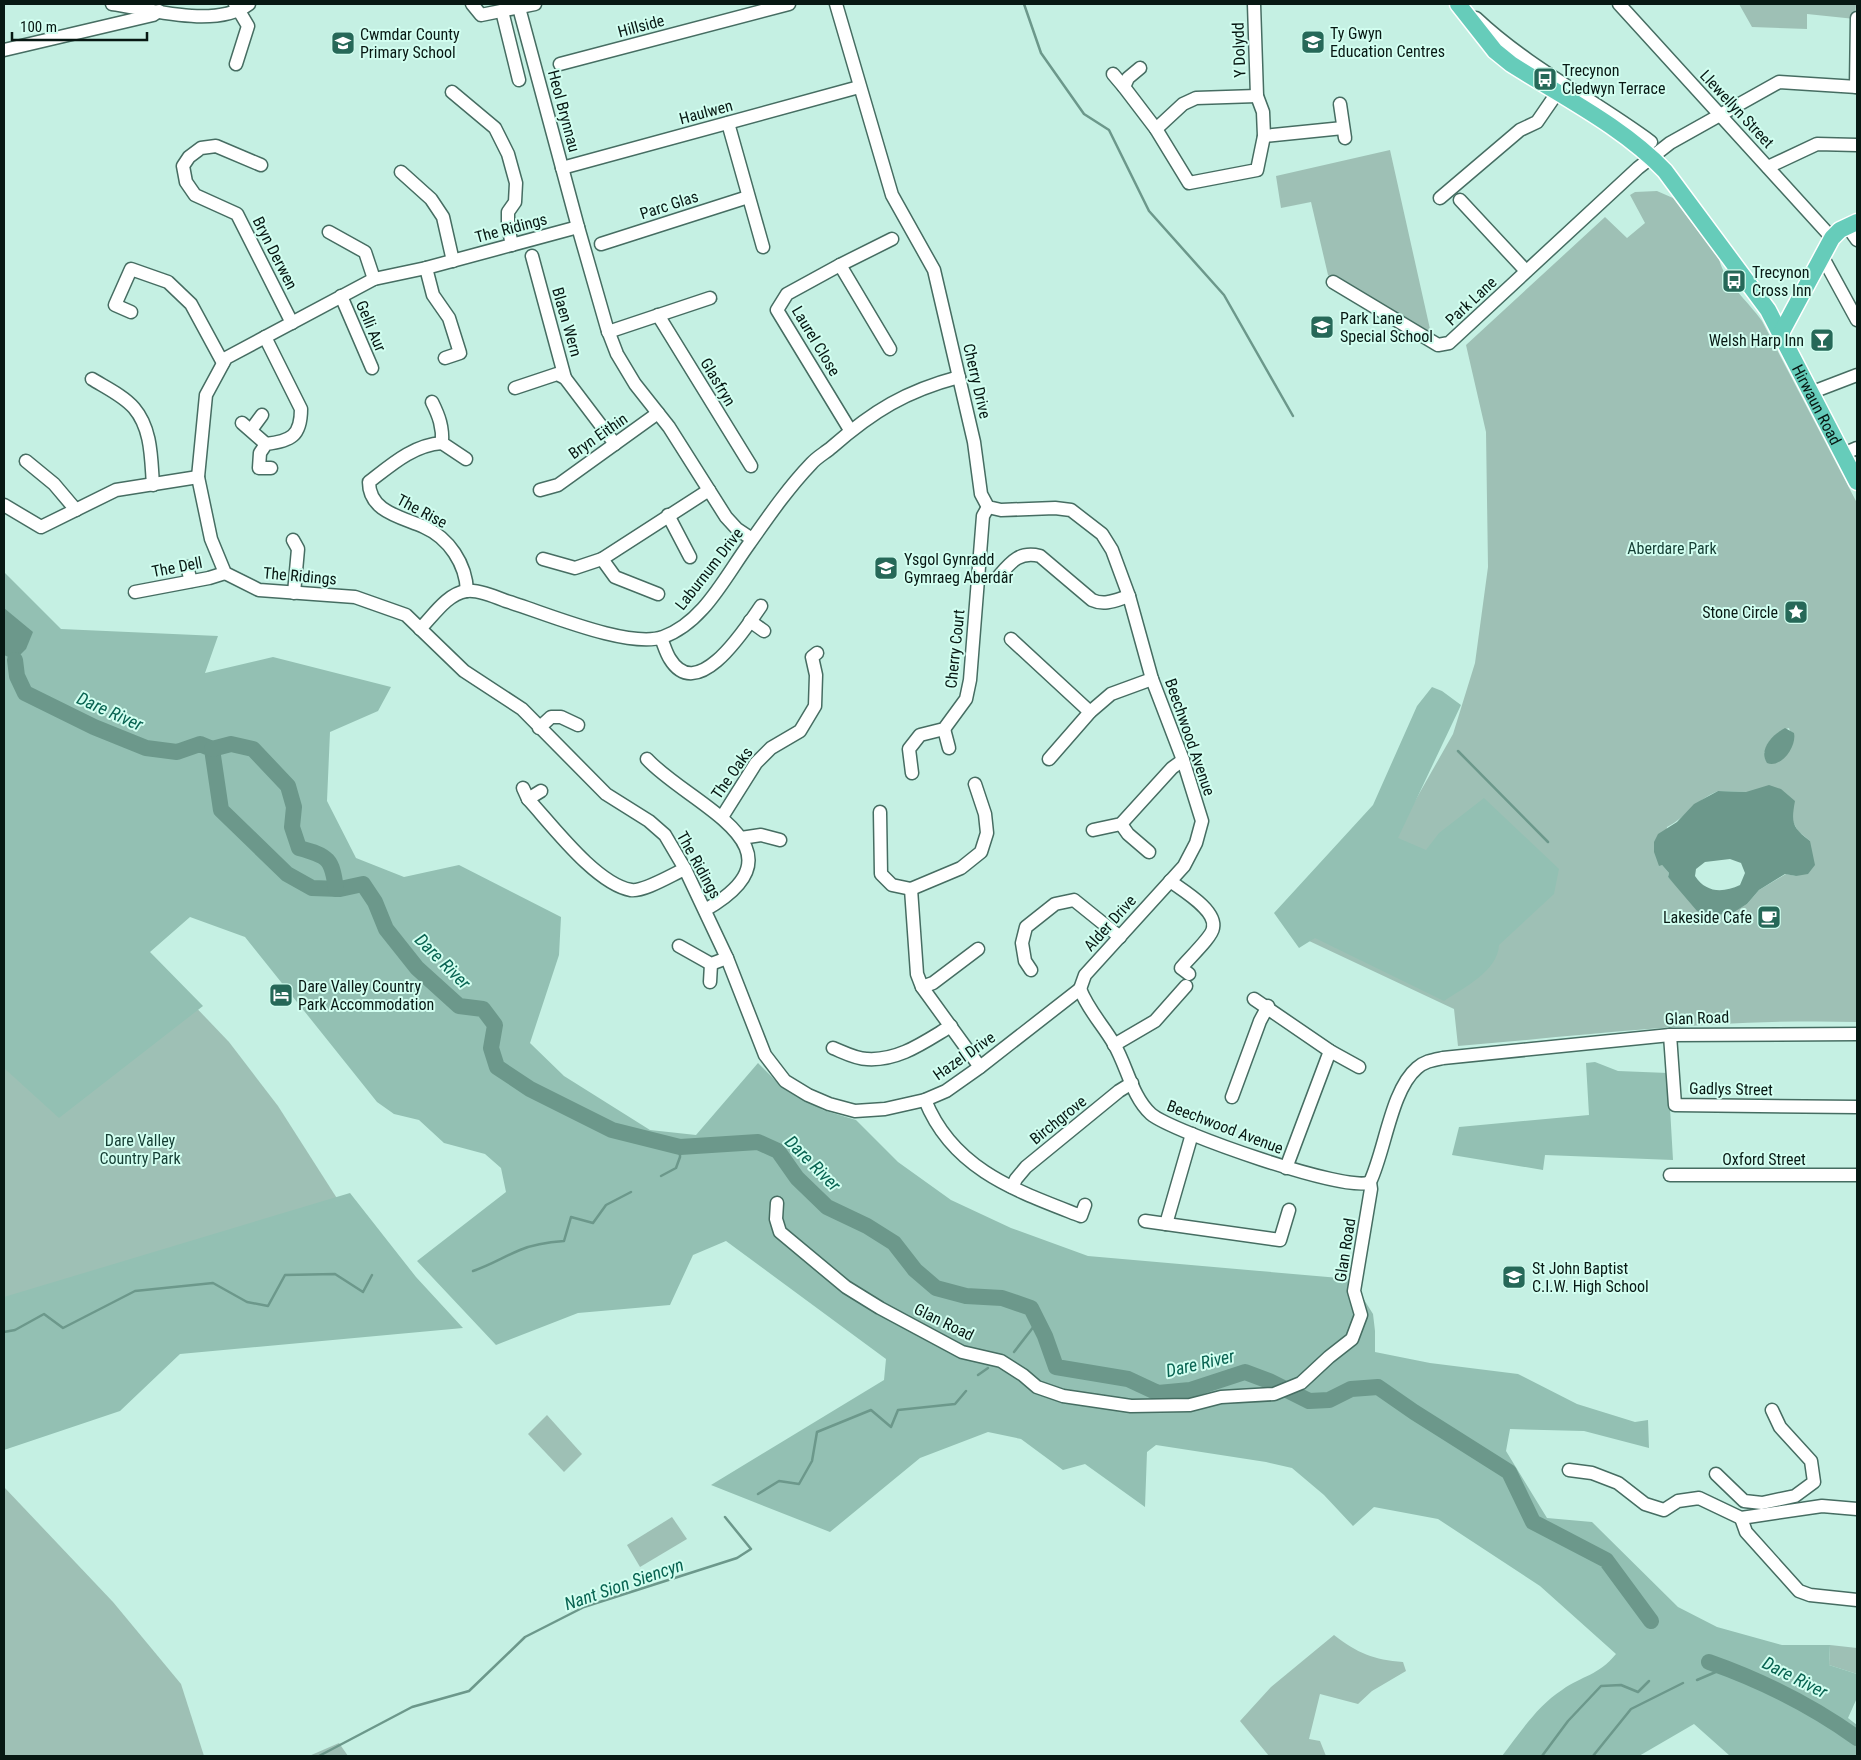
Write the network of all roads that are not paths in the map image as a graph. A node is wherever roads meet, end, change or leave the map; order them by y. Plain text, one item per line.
1 (112, 4) edge
2 (472, 4) edge
3 (535, 4) edge
4 (789, 4) edge
5 (836, 4) edge
6 (1254, 4) edge
7 (1618, 4) edge
8 (1459, 5) edge
9 (241, 6) edge
10 (519, 6) edge
11 (159, 11) junction
12 (502, 11) junction
13 (1857, 18) edge
14 (4, 50) edge
15 (236, 64) dead end
16 (560, 64) dead end
17 (1140, 68) dead end
18 (1113, 74) dead end
19 (519, 80) dead end
20 (859, 87) junction
21 (1124, 87) junction
22 (1857, 87) edge
23 (452, 92) dead end
24 (1557, 93) junction
25 (1257, 96) junction
26 (1340, 104) dead end
27 (1720, 115) junction
28 (728, 123) junction
29 (1156, 128) junction
30 (1624, 129) junction
31 (1264, 136) junction
32 (1857, 144) edge
33 (1651, 150) junction
34 (261, 166) dead end
35 (1768, 167) junction
36 (562, 168) junction
37 (401, 172) dead end
38 (748, 197) junction
39 (1440, 198) dead end
40 (1460, 200) dead end
41 (1852, 224) edge
42 (578, 227) junction
43 (329, 232) dead end
44 (1832, 238) junction
45 (892, 239) dead end
46 (1857, 240) edge
47 (601, 244) dead end
48 (512, 245) junction
49 (763, 247) dead end
50 (532, 256) dead end
51 (1822, 256) junction
52 (453, 261) junction
53 (840, 265) junction
54 (426, 268) junction
55 (1526, 271) junction
56 (374, 279) junction
57 (1333, 282) dead end
58 (341, 296) junction
59 (710, 298) dead end
60 (131, 312) dead end
61 (658, 315) junction
62 (1857, 320) edge
63 (292, 323) junction
64 (608, 332) junction
65 (1781, 333) junction
66 (265, 337) junction
67 (890, 348) dead end
68 (445, 358) dead end
69 (223, 363) junction
70 (372, 368) dead end
71 (1857, 375) edge
72 (959, 377) junction
73 (566, 378) junction
74 (92, 379) dead end
75 (515, 388) dead end
76 (1810, 393) junction
77 (432, 402) dead end
78 (658, 414) junction
79 (262, 415) dead end
80 (850, 430) junction
81 (442, 443) junction
82 (266, 444) junction
83 (615, 444) junction
84 (1850, 451) edge
85 (466, 459) dead end
86 (26, 461) dead end
87 (751, 466) dead end
88 (260, 468) dead end
89 (198, 477) junction
90 (1857, 482) edge
91 (153, 485) junction
92 (540, 490) dead end
93 (709, 490) junction
94 (4, 505) edge
95 (988, 506) junction
96 (76, 510) junction
97 (668, 515) junction
98 (752, 539) junction
99 (293, 540) dead end
100 (690, 557) dead end
101 (543, 559) dead end
102 (602, 559) junction
103 (187, 567) dead end
104 (1000, 570) dead end
105 (225, 573) junction
106 (191, 582) junction
107 (467, 591) junction
108 (136, 592) dead end
109 (294, 593) junction
110 (658, 594) dead end
111 (1129, 596) junction
112 (761, 606) dead end
113 (750, 621) junction
114 (420, 629) junction
115 (764, 631) dead end
116 (661, 638) junction
117 (1011, 639) dead end
118 (817, 653) dead end
119 (1152, 679) junction
120 (1090, 712) junction
121 (578, 725) dead end
122 (540, 728) junction
123 (944, 730) junction
124 (949, 748) dead end
125 (647, 759) dead end
126 (1049, 759) dead end
127 (1183, 760) junction
128 (912, 773) dead end
129 (975, 784) dead end
130 (541, 791) dead end
131 (880, 812) dead end
132 (722, 817) junction
133 (1121, 824) junction
134 (1093, 830) dead end
135 (741, 838) junction
136 (780, 840) dead end
137 (1149, 852) dead end
138 (685, 868) junction
139 (1170, 881) junction
140 (911, 889) junction
141 (705, 910) junction
142 (1120, 937) junction
143 (679, 946) dead end
144 (978, 949) dead end
145 (727, 958) junction
146 (711, 964) junction
147 (1031, 970) dead end
148 (710, 982) dead end
149 (922, 988) junction
150 (1080, 989) junction
151 (1254, 999) dead end
152 (1268, 1006) junction
153 (950, 1026) junction
154 (1857, 1034) edge
155 (1670, 1035) junction
156 (1114, 1045) junction
157 (833, 1048) dead end
158 (1330, 1051) junction
159 (980, 1067) junction
160 (1359, 1067) dead end
161 (1132, 1083) junction
162 (1232, 1097) dead end
163 (925, 1100) junction
164 (1857, 1107) edge
165 (1192, 1134) junction
166 (1286, 1168) junction
167 (1670, 1175) dead end
168 (1857, 1175) edge
169 (1370, 1182) junction
170 (1012, 1188) junction
171 (777, 1203) dead end
172 (1085, 1205) dead end
173 (1289, 1210) dead end
174 (1145, 1221) dead end
175 (1166, 1224) junction
176 (1772, 1410) dead end
177 (1568, 1470) dead end
178 (1716, 1474) dead end
179 (1790, 1497) junction
180 (1797, 1509) junction
181 (1857, 1509) edge
182 (1737, 1517) junction
183 (1857, 1600) edge

1 - 11 street
2 - 12 street
3 - 10 street
4 - 16 street, Hillside
5 - 20 street, Cherry Drive
6 - 25 street, Y Dolydd
7 - 27 street, Llewellyn Street
8 - 24 main road, Hirwaun Road
8 - 30 street
9 - 11 street
9 - 15 street
10 - 12 street
10 - 36 street, Heol Brynnau
11 - 14 street
12 - 19 street
13 - 22 street
17 - 21 street
18 - 21 street, Y Dolydd
20 - 28 street, Haulwen
20 - 72 street, Cherry Drive
21 - 29 street, Y Dolydd
22 - 27 street, Park Lane
23 - 48 street
24 - 30 main road, Hirwaun Road
24 - 39 street
25 - 29 street, Y Dolydd
25 - 31 street, Y Dolydd
26 - 31 street
27 - 33 street, Park Lane
27 - 35 street, Llewellyn Street
28 - 36 street, Haulwen
28 - 38 street
29 - 31 street, Y Dolydd
30 - 33 main road, Hirwaun Road
32 - 35 street
33 - 55 street, Park Lane
33 - 65 main road, Hirwaun Road
34 - 63 street, Bryn Derwen
35 - 44 street, Llewellyn Street
36 - 42 street, Heol Brynnau
37 - 52 street
38 - 47 street, Parc Glas
38 - 49 street
40 - 55 street
41 - 44 main road
41 - 46 street
42 - 48 street, The Ridings
42 - 64 street, Heol Brynnau
43 - 56 street
44 - 51 main road
45 - 53 street, Laurel Close
48 - 52 street, The Ridings
50 - 73 street, Blaen Wern
51 - 62 street
51 - 65 main road
52 - 54 street, The Ridings
53 - 67 street
53 - 80 street, Laurel Close
54 - 56 street, The Ridings
54 - 68 street
55 - 57 street, Park Lane
56 - 58 street, The Ridings
58 - 63 street, The Ridings
58 - 70 street, Gelli Aur
59 - 61 street
60 - 69 street
61 - 64 street
61 - 87 street, Glasfryn
63 - 66 street, The Ridings
64 - 78 street, Heol Brynnau
65 - 76 main road, Hirwaun Road
66 - 69 street, The Ridings
66 - 82 street
69 - 89 street, The Ridings
71 - 76 street
72 - 80 street, Laburnum Drive
72 - 95 street, Cherry Drive
73 - 75 street, Blaen Wern
73 - 83 street, Blaen Wern
74 - 91 street
76 - 84 main road, Hirwaun Road
77 - 81 street
78 - 83 street, Bryn Eithin
78 - 93 street, Heol Brynnau
79 - 82 street
80 - 98 street, Laburnum Drive
81 - 85 street
81 - 107 street, The Rise
82 - 88 street
83 - 92 street, Bryn Eithin
84 - 90 main road, Hirwaun Road
86 - 96 street
89 - 91 street
89 - 105 street, The Ridings
91 - 96 street
93 - 97 street
93 - 98 street, Heol Brynnau
94 - 96 street
95 - 111 street
95 - 123 street, Cherry Court
97 - 100 street
97 - 102 street
98 - 116 street, Laburnum Drive
99 - 109 street
101 - 102 street
102 - 110 street
103 - 106 street
104 - 111 street
105 - 106 street, The Dell
105 - 109 street, The Ridings
106 - 108 street, The Dell
107 - 114 street
107 - 116 street, Laburnum Drive
109 - 114 street, The Ridings
111 - 119 street, Beechwood Avenue
112 - 113 street
113 - 115 street
113 - 116 street
114 - 122 street, The Ridings
117 - 120 street
118 - 132 street, The Oaks
119 - 120 street
119 - 127 street, Beechwood Avenue
120 - 126 street
121 - 122 street
122 - 138 street, The Ridings
123 - 124 street
123 - 128 street
125 - 132 street
127 - 133 street
127 - 139 street, Beechwood Avenue
129 - 140 street
130 - 138 street
131 - 140 street
132 - 135 street
133 - 134 street
133 - 137 street
135 - 136 street
135 - 141 street
138 - 141 street, The Ridings
139 - 142 street, Alder Drive
139 - 156 street
140 - 149 street
141 - 145 street, The Ridings
142 - 147 street
142 - 150 street, Alder Drive
143 - 146 street
144 - 149 street
145 - 146 street
145 - 163 street, Hazel Drive
146 - 148 street
149 - 153 street
150 - 156 street, Beechwood Avenue
150 - 159 street, Hazel Drive
151 - 152 street
152 - 158 street
152 - 162 street
153 - 157 street
153 - 159 street
154 - 155 street, Glan Road
155 - 164 street, Gadlys Street
155 - 169 street, Glan Road
156 - 161 street, Beechwood Avenue
158 - 160 street
158 - 166 street
159 - 163 street, Hazel Drive
161 - 165 street, Beechwood Avenue
161 - 170 street, Birchgrove
163 - 170 street
165 - 166 street, Beechwood Avenue
165 - 175 street
166 - 169 street, Beechwood Avenue
167 - 168 street, Oxford Street
169 - 171 street, Glan Road
170 - 172 street
173 - 175 street
174 - 175 street
176 - 179 street
177 - 182 street
178 - 179 street
179 - 180 street
180 - 181 street
180 - 182 street
182 - 183 street

